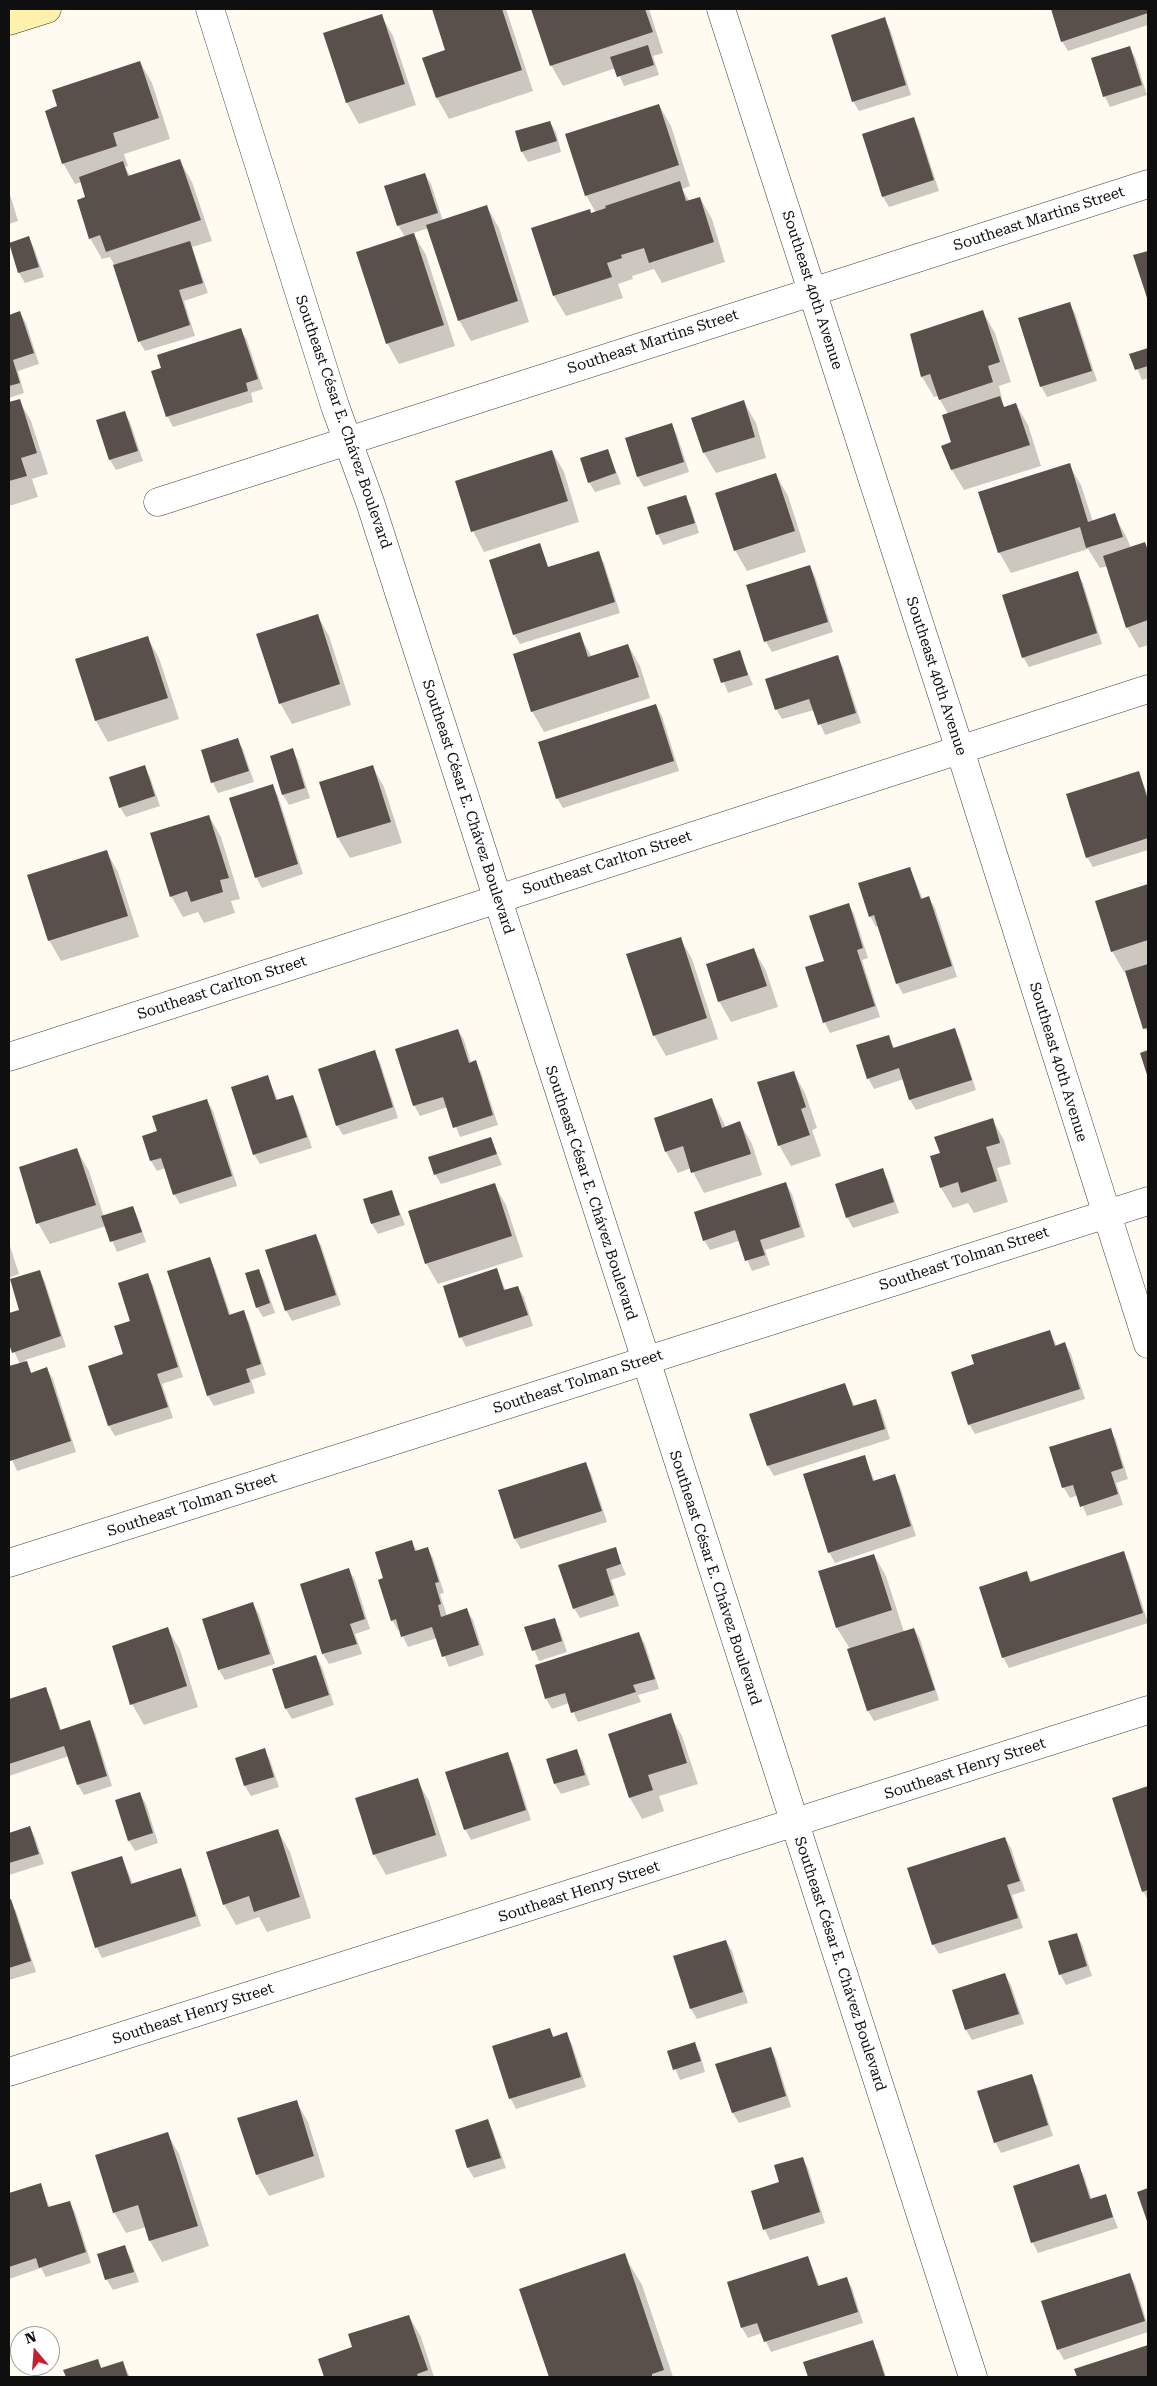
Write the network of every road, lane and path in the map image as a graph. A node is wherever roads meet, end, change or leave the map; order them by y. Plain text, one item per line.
1 (47, 9) edge
2 (210, 9) edge
3 (721, 9) edge
4 (9, 21) edge
5 (1148, 184) edge
6 (812, 291) junction
7 (347, 441) junction
8 (158, 502) dead end
9 (1148, 689) edge
10 (960, 750) junction
11 (497, 899) junction
12 (9, 1057) edge
13 (1148, 1201) edge
14 (1106, 1215) junction
15 (1148, 1344) edge
16 (645, 1360) junction
17 (9, 1563) edge
18 (1148, 1710) edge
19 (795, 1824) junction
20 (9, 2072) edge
21 (973, 2377) edge

1 - 4 main road
2 - 7 street, Southeast César E. Chávez Boulevard
3 - 6 street, Southeast 40th Avenue
5 - 6 street, Southeast Martins Street
6 - 7 street, Southeast Martins Street
6 - 10 street, Southeast 40th Avenue
7 - 8 street, Southeast Martins Street
7 - 11 street, Southeast César E. Chávez Boulevard
9 - 10 street, Southeast Carlton Street
10 - 11 street, Southeast Carlton Street
10 - 14 street, Southeast 40th Avenue
11 - 12 street, Southeast Carlton Street
11 - 16 street, Southeast César E. Chávez Boulevard
13 - 14 street, Southeast Tolman Street
14 - 15 street, Southeast 40th Avenue
14 - 16 street, Southeast Tolman Street
16 - 17 street, Southeast Tolman Street
16 - 19 street, Southeast César E. Chávez Boulevard
18 - 19 street, Southeast Henry Street
19 - 20 street, Southeast Henry Street
19 - 21 street, Southeast César E. Chávez Boulevard

